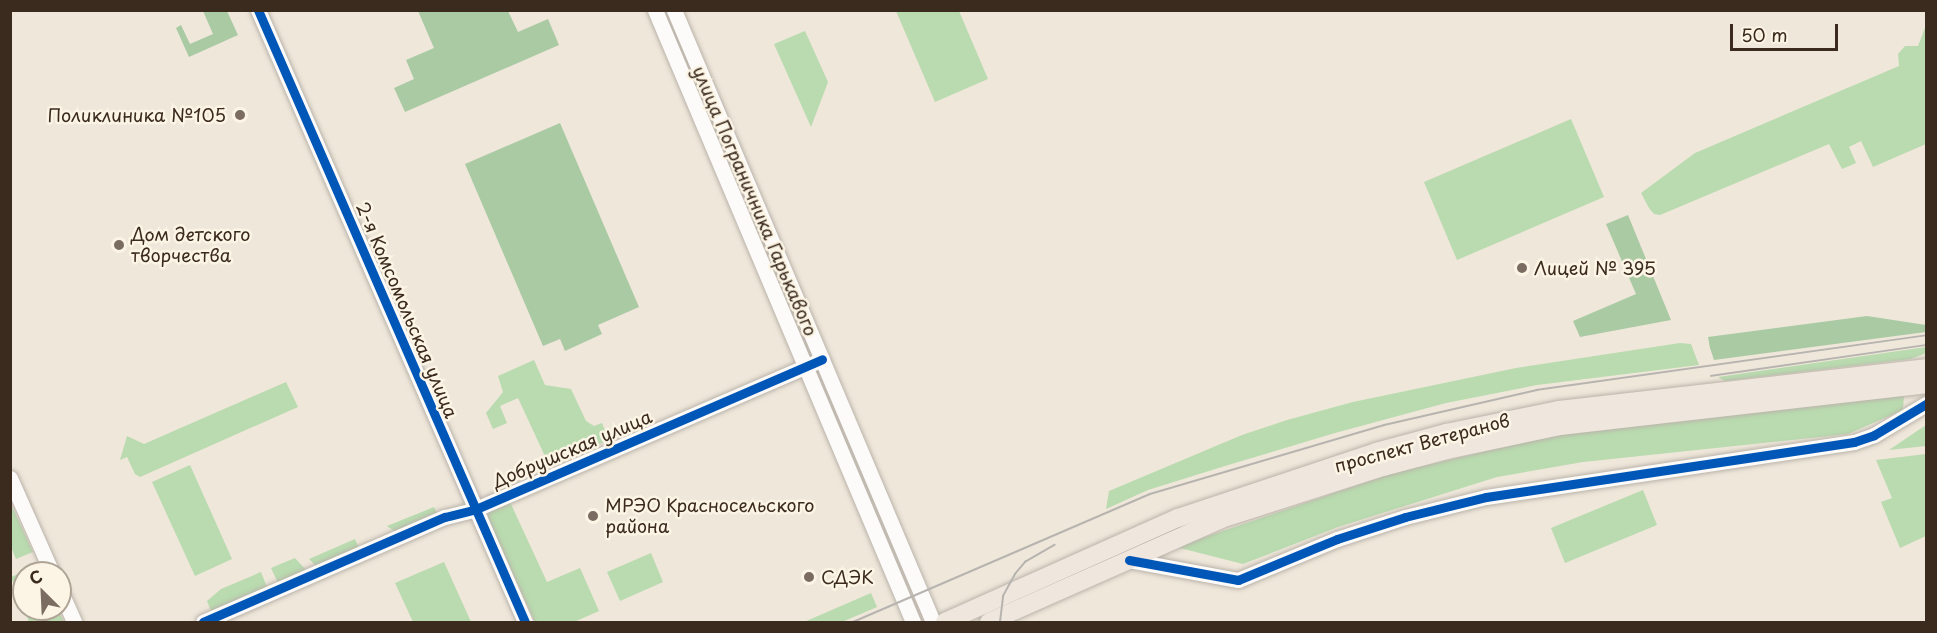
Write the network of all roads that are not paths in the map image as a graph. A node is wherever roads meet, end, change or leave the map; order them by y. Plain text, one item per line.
1 (258, 10) edge
2 (655, 10) edge
3 (674, 10) edge
4 (822, 359) junction
5 (805, 367) junction
6 (1926, 368) edge
7 (1926, 384) edge
8 (1926, 404) edge
9 (10, 478) edge
10 (476, 509) junction
11 (1129, 560) junction
12 (47, 561) edge
13 (202, 622) edge
14 (525, 622) edge
15 (913, 622) edge
16 (933, 622) edge
17 (945, 622) edge
18 (989, 622) edge

1 - 10 street, 2-я Комсомольская улица
2 - 5 street, улица Пограничника Гарькавого
3 - 4 street, улица Пограничника Гарькавого
4 - 5 street, Добрушская улица
4 - 16 street, улица Пограничника Гарькавого
5 - 10 street, Добрушская улица
5 - 15 street, улица Пограничника Гарькавого
6 - 17 main road, проспект Ветеранов
7 - 11 main road, проспект Ветеранов
8 - 11 street
9 - 12 street
10 - 13 street, Добрушская улица
10 - 14 street, 2-я Комсомольская улица
11 - 18 main road, проспект Ветеранов

